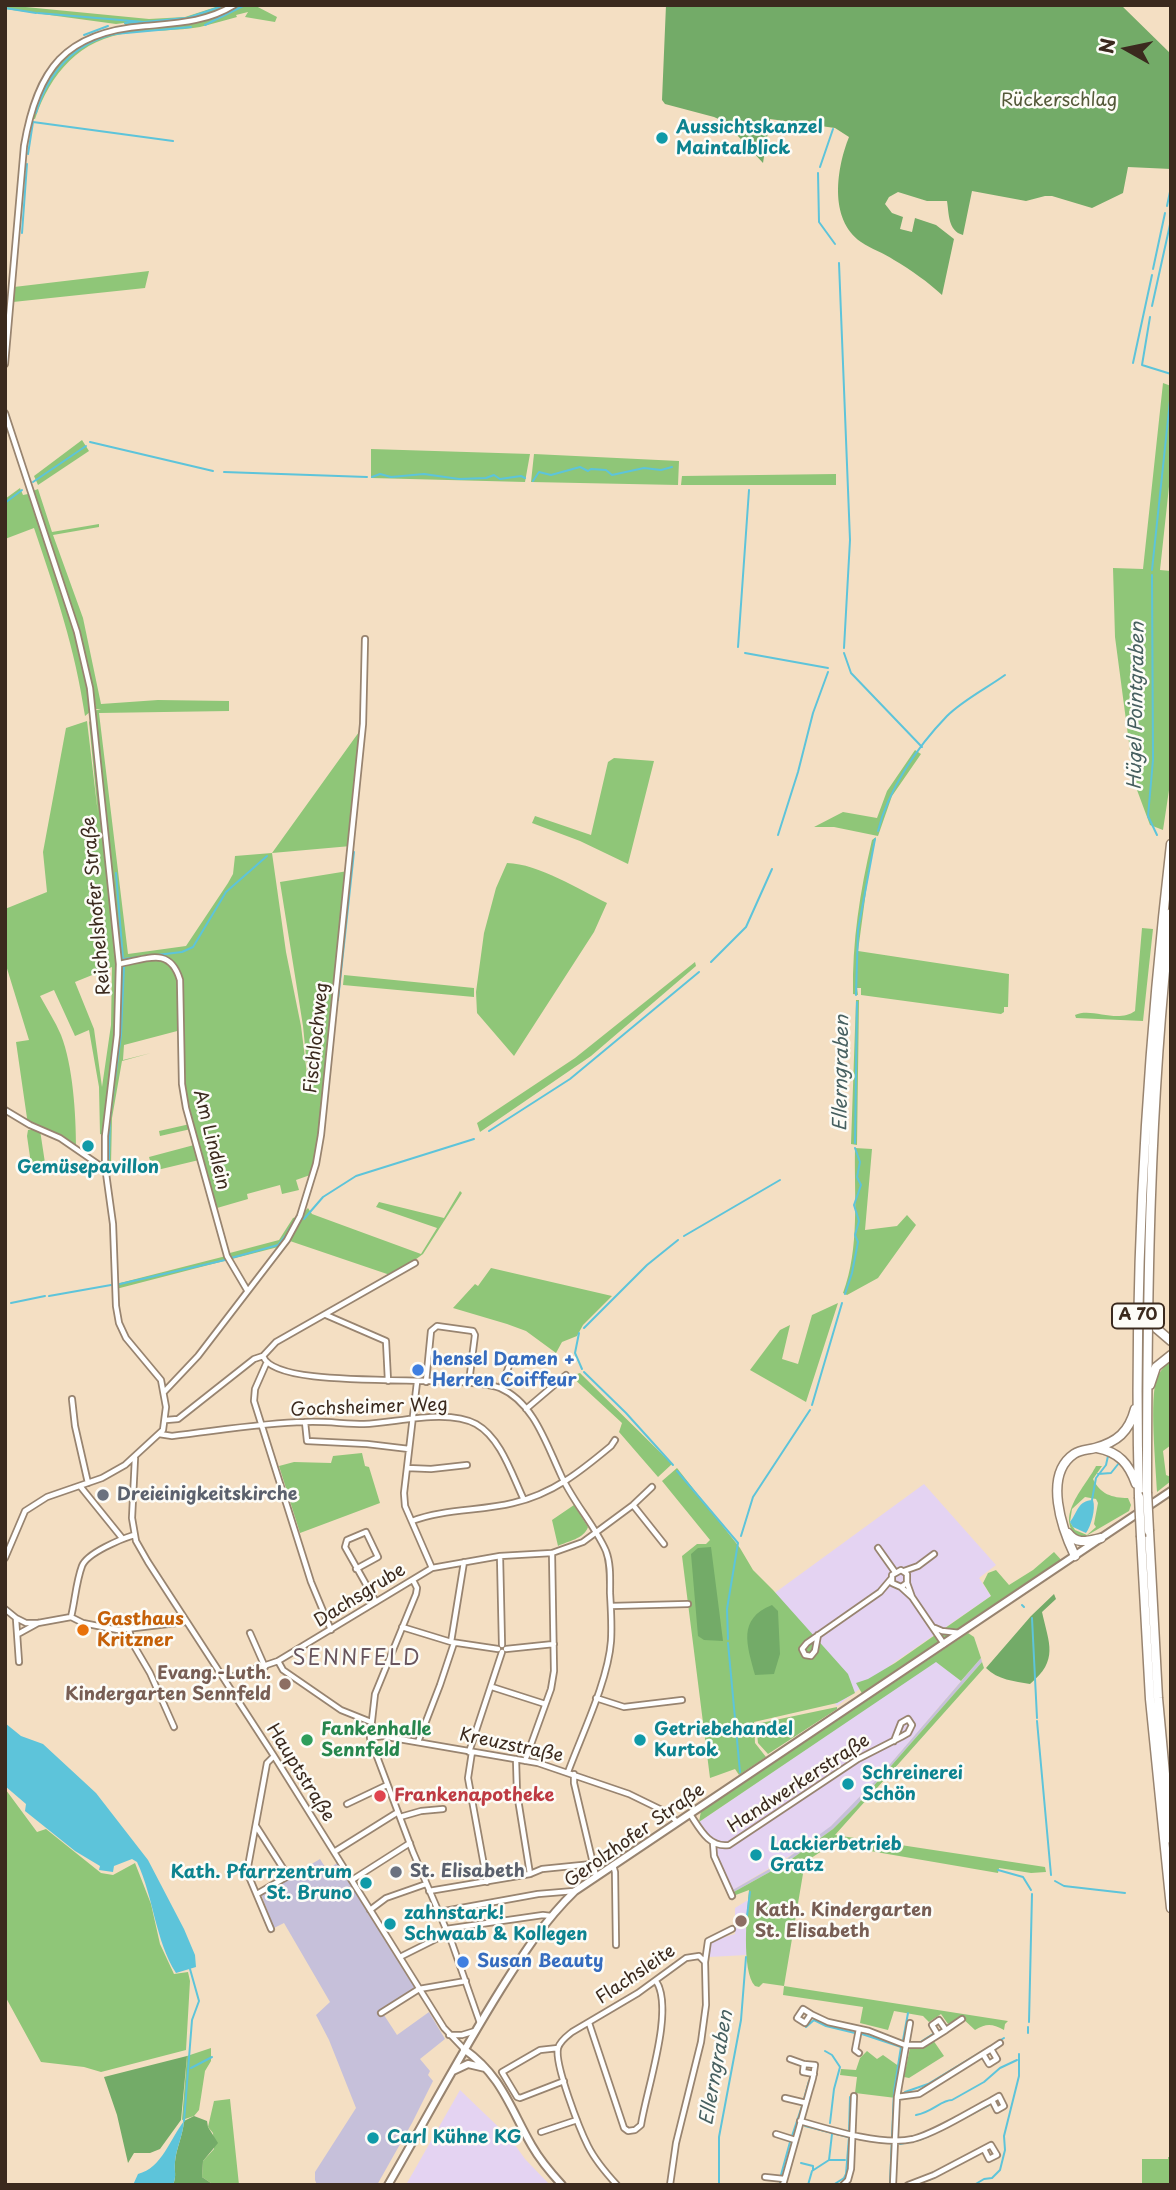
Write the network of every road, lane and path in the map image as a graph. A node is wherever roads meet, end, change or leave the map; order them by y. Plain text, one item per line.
1 (234, 5) edge
2 (5, 364) edge
3 (5, 413) edge
4 (365, 639) dead end
5 (1171, 844) edge
6 (1171, 913) edge
7 (119, 964) junction
8 (1157, 1014) junction
9 (1155, 1037) junction
10 (5, 1110) edge
11 (106, 1170) junction
12 (415, 1263) dead end
13 (247, 1290) junction
14 (1147, 1298) junction
15 (325, 1315) junction
16 (1171, 1342) edge
17 (1171, 1355) edge
18 (263, 1356) junction
19 (511, 1360) dead end
20 (267, 1364) junction
21 (566, 1375) dead end
22 (388, 1381) junction
23 (417, 1382) junction
24 (426, 1382) junction
25 (469, 1382) junction
26 (501, 1388) junction
27 (1138, 1389) junction
28 (164, 1392) junction
29 (1147, 1398) junction
30 (72, 1399) dead end
31 (526, 1409) junction
32 (166, 1420) junction
33 (413, 1420) junction
34 (305, 1422) junction
35 (262, 1426) junction
36 (159, 1434) junction
37 (615, 1440) dead end
38 (1094, 1448) junction
39 (409, 1449) junction
40 (135, 1457) junction
41 (467, 1465) dead end
42 (407, 1468) junction
43 (88, 1483) junction
44 (564, 1483) junction
45 (80, 1486) junction
46 (652, 1487) dead end
47 (1171, 1491) edge
48 (1143, 1495) junction
49 (524, 1500) junction
50 (633, 1505) junction
51 (412, 1521) junction
52 (1066, 1530) junction
53 (595, 1534) junction
54 (135, 1535) junction
55 (122, 1538) junction
56 (1101, 1538) junction
57 (664, 1544) dead end
58 (878, 1548) dead end
59 (552, 1553) junction
60 (934, 1554) dead end
61 (500, 1556) junction
62 (1075, 1556) junction
63 (5, 1558) edge
64 (464, 1562) junction
65 (918, 1566) junction
66 (432, 1568) junction
67 (356, 1569) junction
68 (904, 1571) junction
69 (895, 1572) junction
70 (891, 1579) junction
71 (413, 1580) junction
72 (907, 1580) junction
73 (898, 1586) junction
74 (880, 1592) junction
75 (912, 1597) junction
76 (376, 1602) junction
77 (688, 1604) dead end
78 (611, 1606) junction
79 (5, 1609) edge
80 (71, 1617) junction
81 (16, 1618) junction
82 (185, 1622) junction
83 (38, 1623) junction
84 (402, 1627) junction
85 (933, 1627) junction
86 (130, 1630) junction
87 (331, 1630) junction
88 (250, 1633) dead end
89 (961, 1633) junction
90 (18, 1634) junction
91 (818, 1635) junction
92 (453, 1642) junction
93 (554, 1644) junction
94 (944, 1644) junction
95 (502, 1649) junction
96 (278, 1661) junction
97 (19, 1662) dead end
98 (265, 1667) junction
99 (225, 1679) junction
100 (492, 1687) junction
101 (596, 1698) junction
102 (682, 1700) dead end
103 (545, 1704) junction
104 (371, 1722) junction
105 (174, 1727) dead end
106 (370, 1738) junction
107 (894, 1741) junction
108 (418, 1742) junction
109 (471, 1752) junction
110 (274, 1756) junction
111 (516, 1759) junction
112 (525, 1760) junction
113 (568, 1772) junction
114 (574, 1774) junction
115 (387, 1785) junction
116 (347, 1804) dead end
117 (443, 1809) dead end
118 (690, 1814) junction
119 (399, 1815) junction
120 (677, 1822) junction
121 (256, 1825) junction
122 (1171, 1839) edge
123 (410, 1843) junction
124 (713, 1843) junction
125 (334, 1852) junction
126 (592, 1864) junction
127 (613, 1865) junction
128 (530, 1874) junction
129 (596, 1876) junction
130 (352, 1880) junction
131 (486, 1882) junction
132 (426, 1884) junction
133 (429, 1891) junction
134 (575, 1891) junction
135 (257, 1894) junction
136 (733, 1896) dead end
137 (1171, 1908) edge
138 (370, 1910) junction
139 (439, 1912) junction
140 (551, 1916) junction
141 (271, 1929) dead end
142 (732, 1929) dead end
143 (447, 1931) junction
144 (616, 1945) dead end
145 (400, 1957) junction
146 (705, 1962) junction
147 (466, 1981) junction
148 (656, 1981) junction
149 (419, 1989) junction
150 (382, 2013) dead end
151 (811, 2014) dead end
152 (962, 2019) dead end
153 (480, 2023) junction
154 (589, 2023) junction
155 (910, 2023) dead end
156 (859, 2029) junction
157 (946, 2029) junction
158 (475, 2031) junction
159 (449, 2035) junction
160 (938, 2035) junction
161 (1000, 2043) dead end
162 (905, 2045) junction
163 (464, 2049) junction
164 (558, 2049) junction
165 (991, 2049) junction
166 (859, 2053) dead end
167 (983, 2054) junction
168 (790, 2059) dead end
169 (487, 2068) junction
170 (451, 2073) junction
171 (564, 2081) junction
172 (853, 2096) dead end
173 (897, 2097) junction
174 (785, 2098) dead end
175 (992, 2100) dead end
176 (806, 2104) junction
177 (577, 2120) junction
178 (800, 2121) junction
179 (541, 2132) dead end
180 (776, 2134) dead end
181 (852, 2134) junction
182 (895, 2139) junction
183 (794, 2140) junction
184 (984, 2149) dead end
185 (765, 2177) dead end
186 (783, 2182) edge
187 (923, 2182) edge
188 (388, 2185) edge
189 (562, 2185) edge
190 (617, 2185) edge
191 (670, 2185) edge
192 (843, 2185) edge
193 (893, 2185) edge
194 (908, 2185) edge

1 - 2 street
3 - 7 street, Reichelshofer Straße
4 - 13 street, Fischlochweg
5 - 8 highway, A 70
6 - 8 highway, A 70
7 - 11 street, Reichelshofer Straße
7 - 13 street, Am Lindlein
8 - 9 highway, A 70
9 - 14 highway, A 70
9 - 27 highway, A 70
10 - 11 street
11 - 28 street, Reichelshofer Straße
12 - 15 street
13 - 28 street, Fischlochweg
14 - 16 highway
14 - 29 highway, A 70
15 - 18 street
15 - 22 street
17 - 29 highway
18 - 20 street
18 - 32 street
19 - 26 street
20 - 22 street
20 - 35 street
21 - 31 street
22 - 23 street
23 - 24 street
23 - 33 street
24 - 25 street
24 - 25 street
25 - 26 street
26 - 31 street
27 - 38 highway
27 - 48 highway, A 70
28 - 32 street, Reichelshofer Straße
29 - 48 highway, A 70
30 - 43 street
31 - 44 street
32 - 36 street
33 - 34 street, Gochsheimer Weg
33 - 39 street
33 - 49 street, Gochsheimer Weg
34 - 35 street, Gochsheimer Weg
34 - 39 street
35 - 36 street, Gochsheimer Weg
35 - 87 street
36 - 40 street
37 - 44 street
38 - 48 highway
38 - 52 highway
39 - 42 street
40 - 43 street
40 - 54 street, Hauptstraße
41 - 42 street
42 - 51 street
43 - 45 street
44 - 49 street
44 - 53 street
45 - 55 street
45 - 63 street
46 - 50 street
47 - 56 main road, Gerolzhofer Straße
48 - 122 highway, A 70, bridge
48 - 137 highway, A 70, bridge
49 - 51 street
50 - 53 street
50 - 57 street
51 - 66 street
52 - 56 highway
52 - 62 highway
53 - 59 street
53 - 78 street
54 - 55 street
54 - 82 street, Hauptstraße
55 - 80 street
56 - 62 main road, Gerolzhofer Straße
58 - 69 street
59 - 61 street
59 - 93 street
60 - 65 street
61 - 64 street
61 - 95 street
62 - 89 main road, Gerolzhofer Straße
64 - 66 street
64 - 92 street
65 - 68 street
65 - 72 street
66 - 71 street, Dachsgrube
67 - 67 street
67 - 76 street
68 - 69 street
68 - 72 street
69 - 70 street
70 - 73 street
70 - 74 street
71 - 76 street, Dachsgrube
71 - 84 street
72 - 73 street
72 - 75 street
73 - 74 street
73 - 75 street
74 - 91 street
75 - 85 street
76 - 87 street, Dachsgrube
77 - 78 street
78 - 101 street
79 - 81 street
80 - 83 street
80 - 86 street
81 - 83 street
81 - 90 street
82 - 86 street
82 - 99 street, Hauptstraße
83 - 90 street
84 - 92 street
84 - 104 street
85 - 89 street
85 - 94 street
86 - 105 street
87 - 96 street, Dachsgrube
88 - 98 street
89 - 94 main road, Gerolzhofer Straße
90 - 97 street
91 - 91 street
92 - 95 street
92 - 108 street
93 - 95 street
93 - 103 street
94 - 118 main road, Gerolzhofer Straße
95 - 100 street
96 - 98 street, Dachsgrube
96 - 104 street
98 - 99 street, Dachsgrube
99 - 110 street, Hauptstraße
100 - 103 street
100 - 109 street
101 - 102 street
101 - 113 street
103 - 112 street
104 - 106 street
106 - 108 street, Kreuzstraße
106 - 115 street
107 - 107 street, Handwerkerstraße
107 - 124 street, Handwerkerstraße
108 - 109 street, Kreuzstraße
109 - 111 street, Kreuzstraße
109 - 131 street
110 - 121 street
110 - 125 street, Hauptstraße
111 - 112 street, Kreuzstraße
111 - 128 street
112 - 113 street, Kreuzstraße
113 - 114 street, Kreuzstraße
114 - 120 street, Kreuzstraße
114 - 126 street
115 - 116 street
115 - 119 street
117 - 119 street
118 - 120 main road, Gerolzhofer Straße
118 - 124 street, Handwerkerstraße
119 - 123 street
119 - 125 street
120 - 127 main road, Gerolzhofer Straße
121 - 135 street
121 - 135 street
123 - 130 street
123 - 132 street
124 - 136 street
125 - 130 street, Hauptstraße
126 - 128 street
126 - 129 street
127 - 129 main road, Gerolzhofer Straße
127 - 144 street
128 - 131 street
129 - 134 main road, Gerolzhofer Straße
130 - 138 street, Hauptstraße
131 - 133 street
132 - 133 street
132 - 138 street
133 - 139 street
134 - 139 street
134 - 140 main road, Gerolzhofer Straße
135 - 141 street
138 - 145 street, Hauptstraße
139 - 143 street
140 - 143 street
140 - 153 main road, Gerolzhofer Straße
142 - 146 street
143 - 145 street
143 - 147 street
145 - 149 street, Hauptstraße
146 - 148 street, Flachsleite
146 - 191 street, Flachsleite
147 - 149 street
147 - 153 street
148 - 154 street, Flachsleite
148 - 154 street
149 - 150 street
149 - 159 street, Hauptstraße
151 - 156 street
152 - 157 street
153 - 158 main road, Gerolzhofer Straße
154 - 164 street, Flachsleite
155 - 162 street
156 - 162 street
156 - 166 street
157 - 160 street
157 - 160 street
158 - 159 street
158 - 163 main road, Gerolzhofer Straße
159 - 163 street, Hauptstraße
160 - 162 street
161 - 165 street
162 - 173 street
163 - 169 main road
163 - 170 main road, Gerolzhofer Straße
164 - 171 street
164 - 171 street
165 - 167 street
165 - 167 street
167 - 173 street
168 - 176 street
169 - 170 main road
169 - 189 main road
170 - 188 main road, Gerolzhofer Straße
171 - 177 street
172 - 181 street
173 - 182 street
174 - 176 street
175 - 182 street
176 - 178 street
177 - 179 street
177 - 190 street
178 - 181 street
178 - 183 street
180 - 183 street
181 - 182 street
181 - 192 street
182 - 193 street
183 - 186 street
184 - 187 street
185 - 186 street
187 - 194 street

